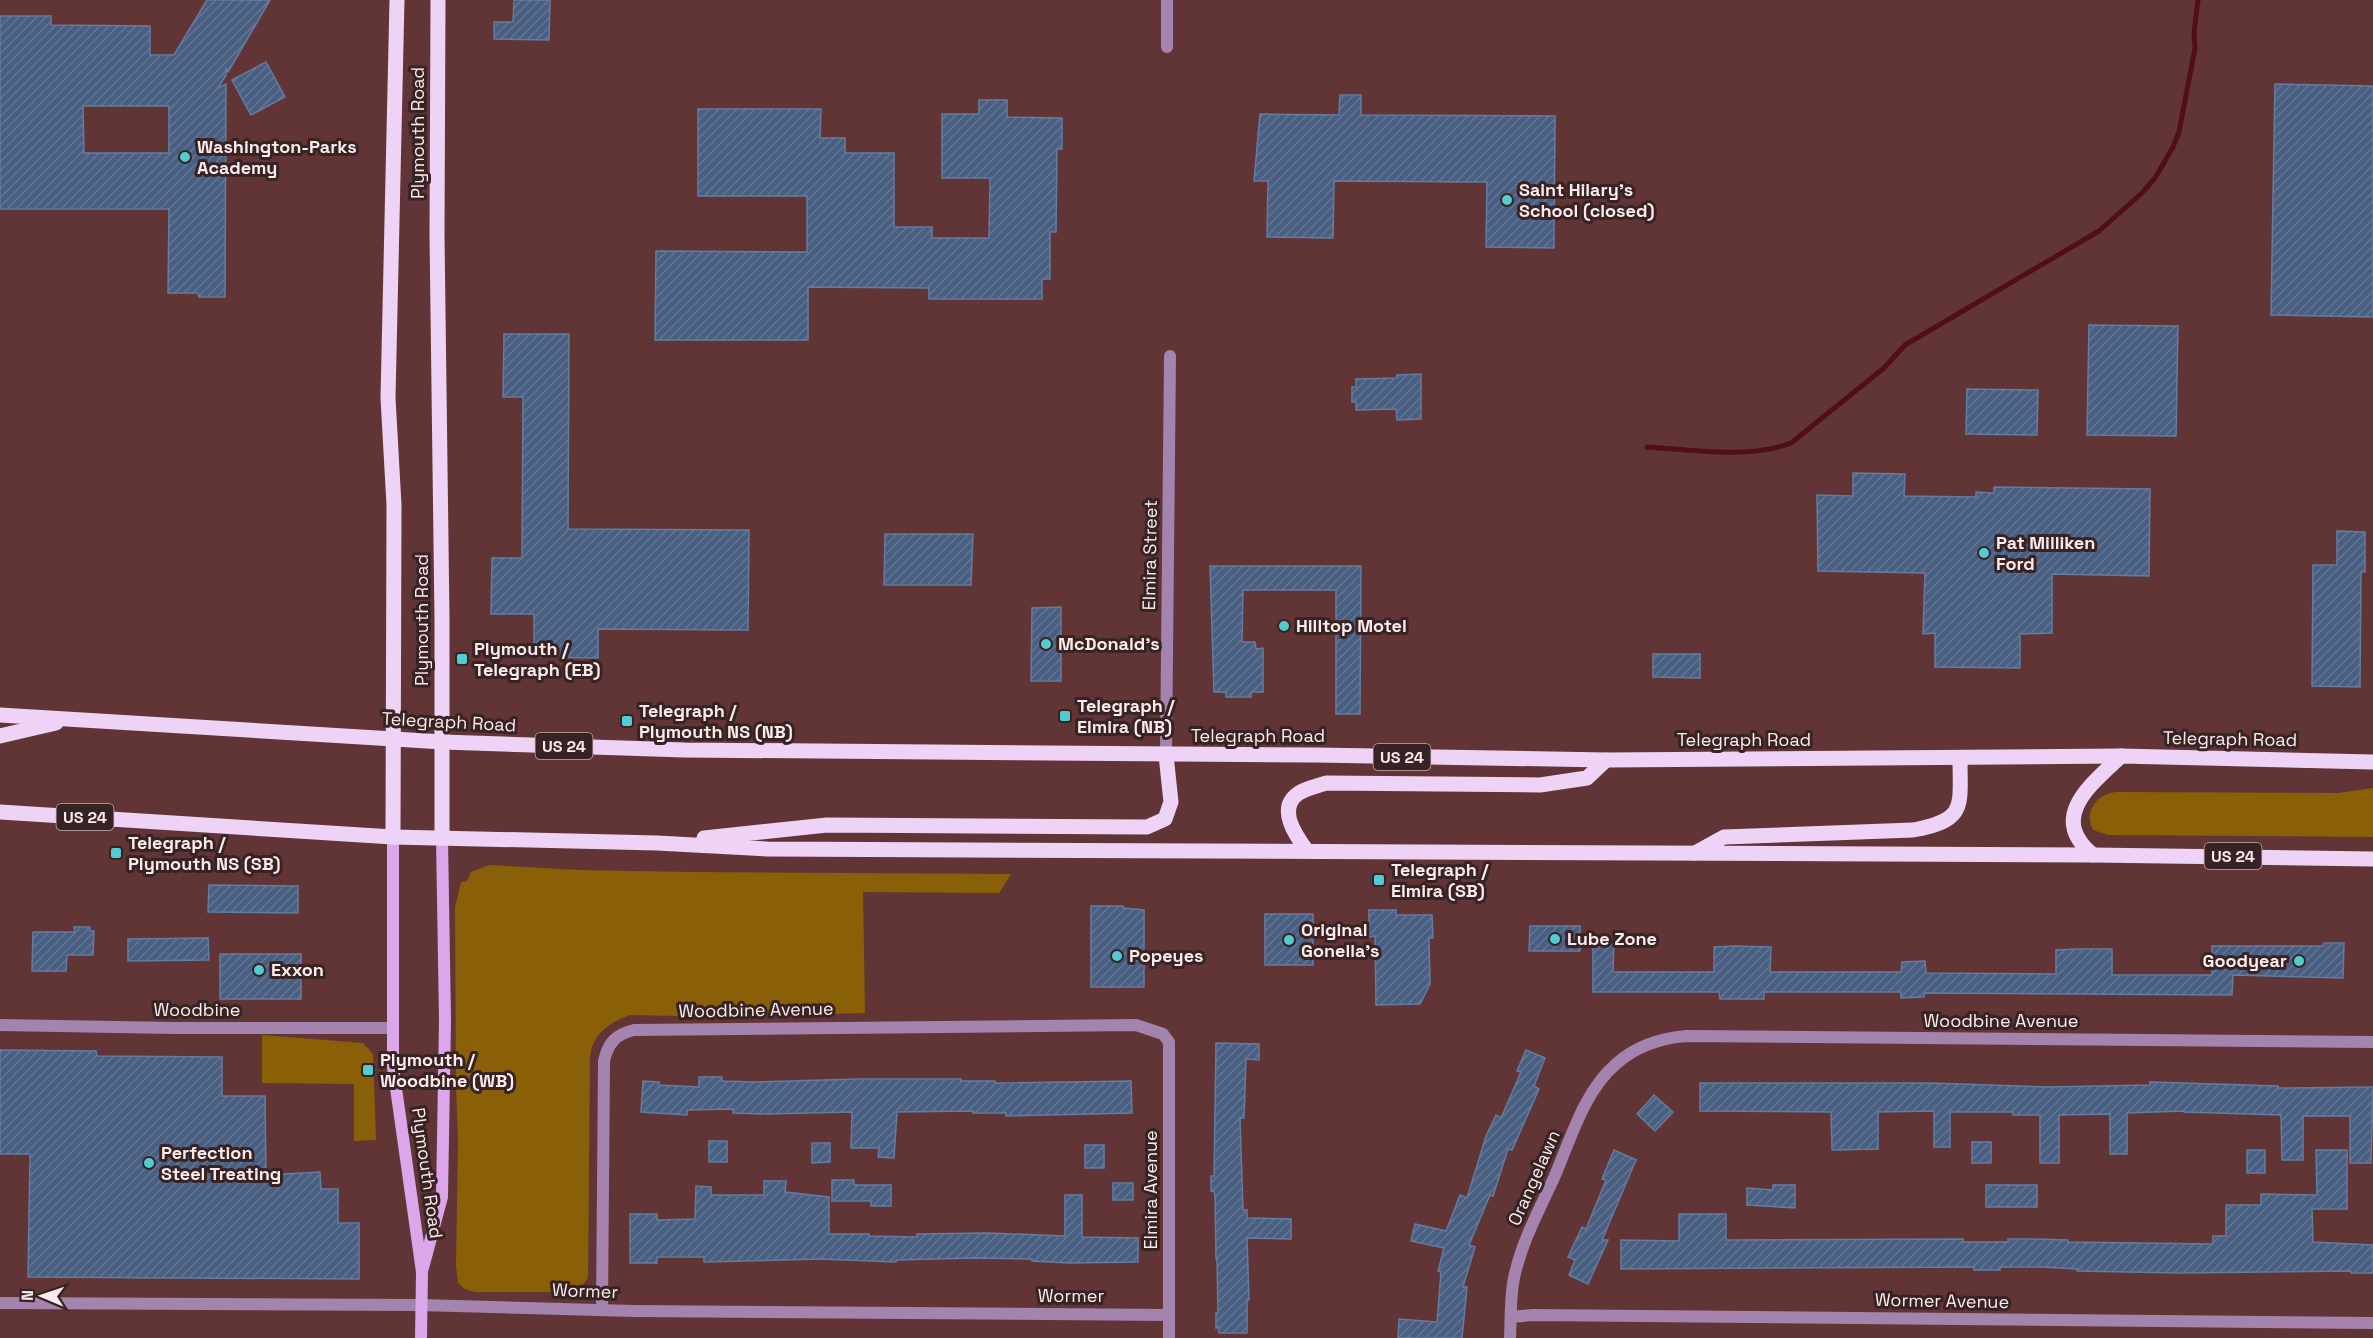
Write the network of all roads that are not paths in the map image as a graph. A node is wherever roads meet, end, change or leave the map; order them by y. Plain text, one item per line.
1 (397, 0) edge
2 (438, 0) edge
3 (1167, 0) edge
4 (1167, 47) dead end
5 (1170, 356) dead end
6 (0, 715) edge
7 (70, 720) junction
8 (0, 736) edge
9 (393, 739) junction
10 (443, 742) junction
11 (1166, 755) junction
12 (2121, 756) junction
13 (1960, 758) junction
14 (1606, 760) junction
15 (2373, 762) edge
16 (0, 812) edge
17 (393, 837) junction
18 (442, 838) junction
19 (657, 843) junction
20 (1307, 851) junction
21 (1693, 854) junction
22 (2093, 855) junction
23 (2373, 859) edge
24 (0, 1025) edge
25 (393, 1028) junction
26 (1169, 1042) joint
27 (2373, 1042) edge
28 (1632, 1052) joint
29 (422, 1272) junction
30 (0, 1303) edge
31 (420, 1305) junction
32 (602, 1310) junction
33 (1169, 1315) junction
34 (1511, 1317) junction
35 (2373, 1323) edge
36 (421, 1338) edge
37 (1169, 1338) edge
38 (1510, 1338) edge

1 - 9 main road, Plymouth Road
2 - 10 main road, Plymouth Road
3 - 4 street
5 - 11 street, Elmira Street
6 - 7 main road, Telegraph Road / US 24
7 - 8 main road
7 - 9 main road, Telegraph Road / US 24
9 - 10 main road, Telegraph Road / US 24
9 - 17 main road, Plymouth Road
10 - 11 main road, Telegraph Road / US 24
10 - 18 main road, Plymouth Road
11 - 14 main road, Telegraph Road / US 24
11 - 19 main road
12 - 13 main road, Telegraph Road / US 24
12 - 15 main road, Telegraph Road / US 24
12 - 22 main road
13 - 14 main road, Telegraph Road / US 24
13 - 21 main road
14 - 20 main road
16 - 17 main road, US 24
17 - 18 main road, US 24
17 - 25 main road, Plymouth Road
18 - 19 main road, US 24
18 - 29 main road, Plymouth Road
19 - 20 main road, US 24
20 - 21 main road, US 24
21 - 22 main road, US 24
22 - 23 main road, US 24
24 - 25 street, Woodbine
25 - 29 main road, Plymouth Road
26 - 32 street, Woodbine Avenue
26 - 33 street, Elmira Avenue
27 - 28 street, Woodbine Avenue
28 - 34 street, Orangelawn
29 - 31 main road, Plymouth Road
30 - 31 street, Wormer
31 - 32 street, Wormer
31 - 36 main road, Plymouth Road
32 - 33 street, Wormer
33 - 37 street, Elmira Avenue
34 - 35 street, Wormer Avenue
34 - 38 street, Orangelawn

